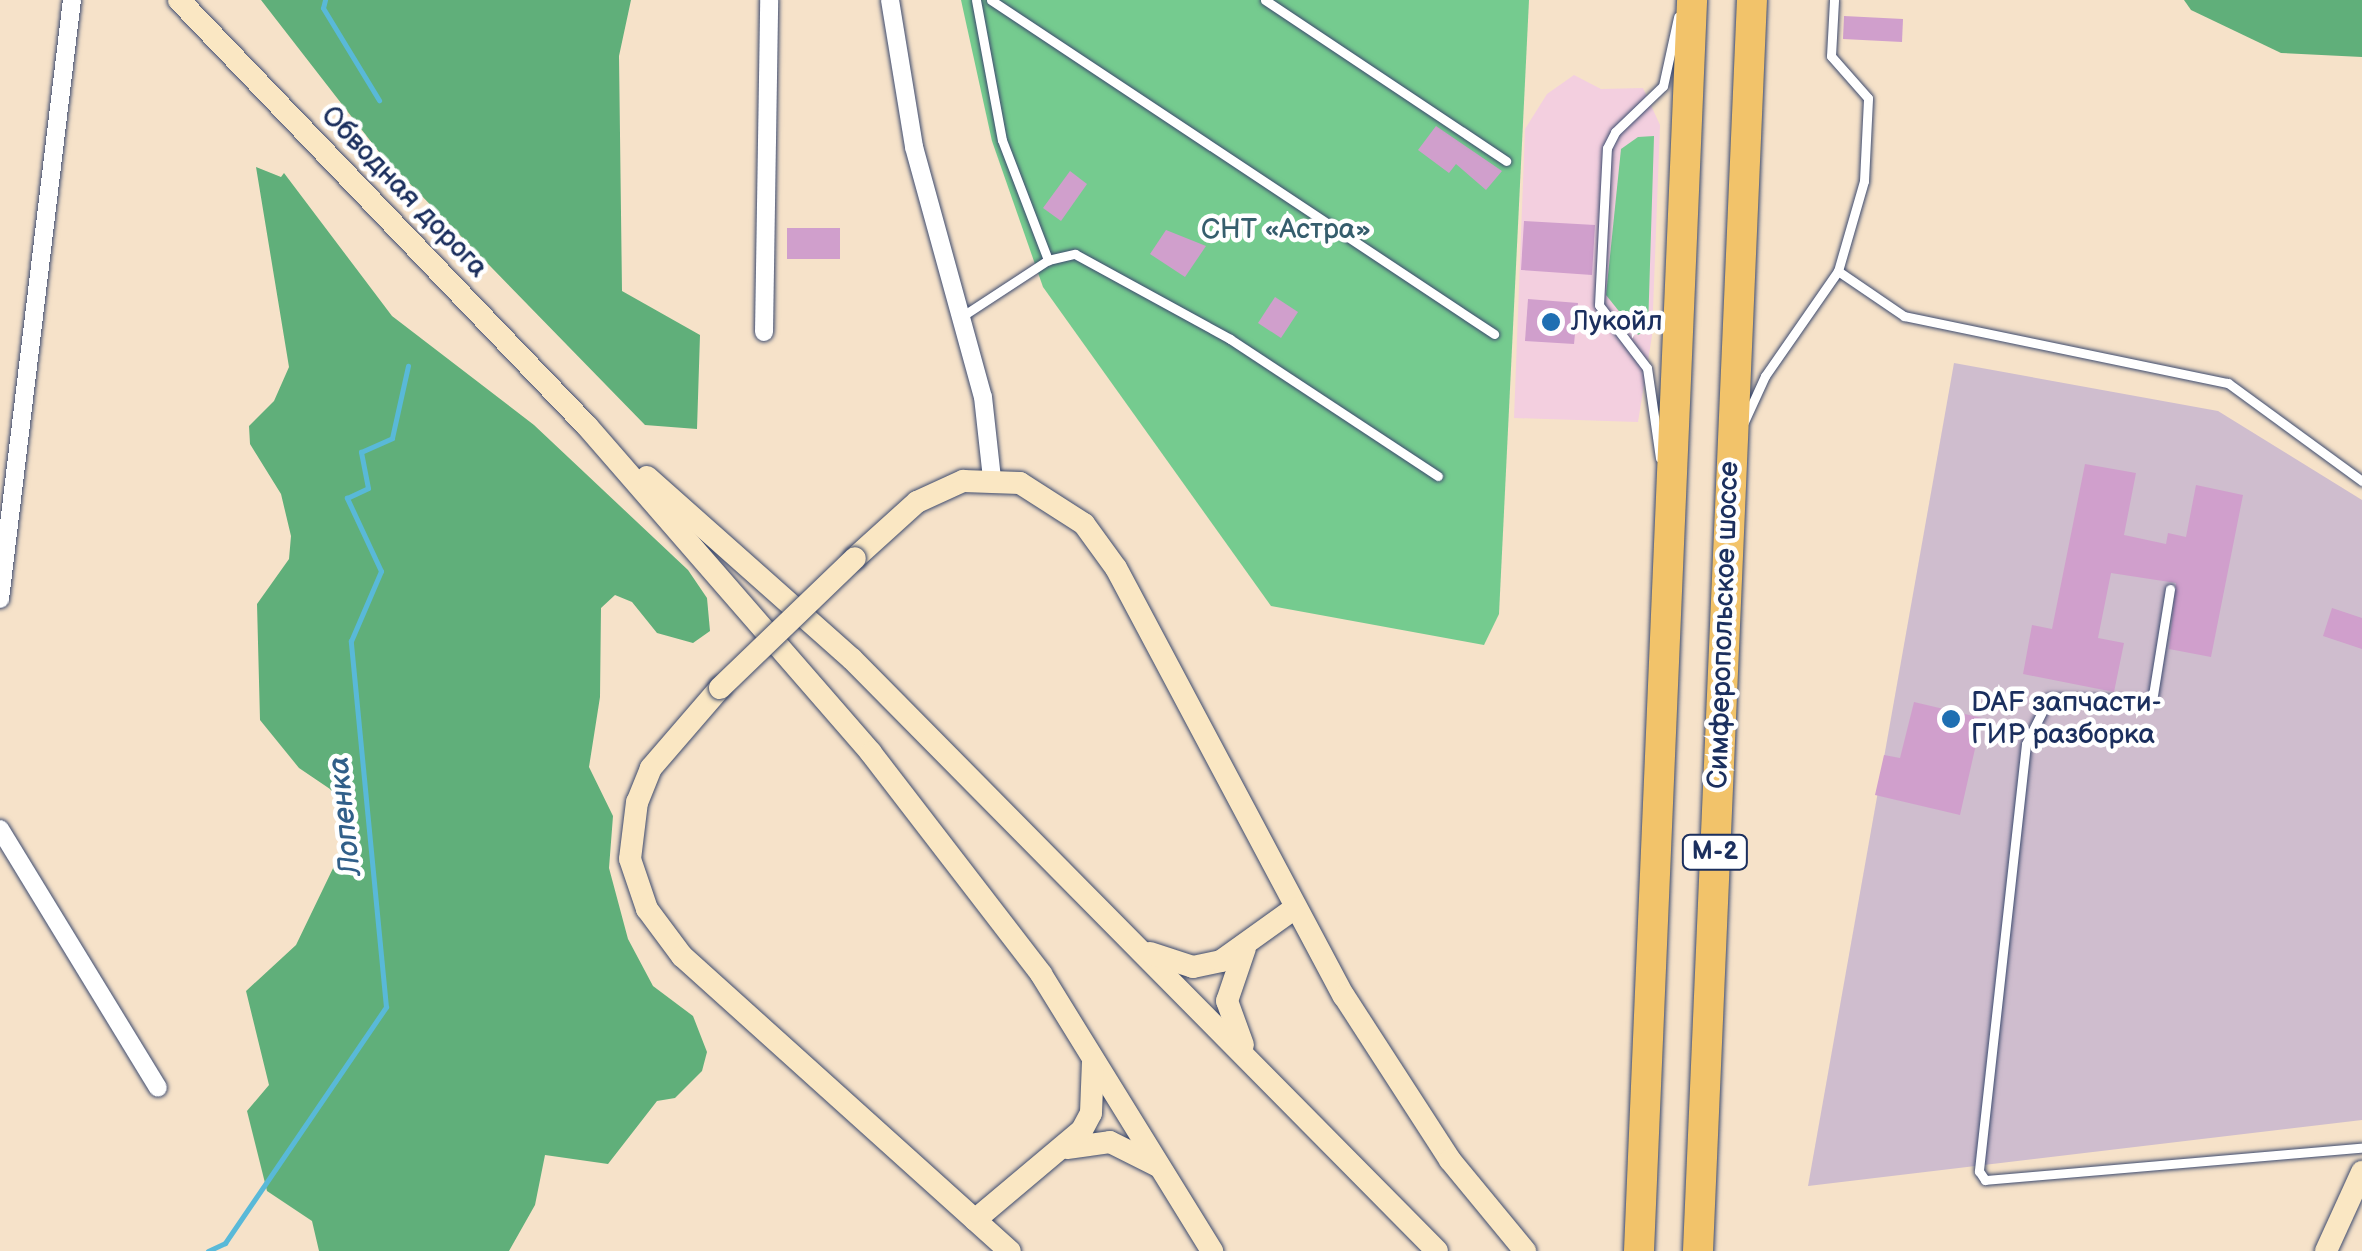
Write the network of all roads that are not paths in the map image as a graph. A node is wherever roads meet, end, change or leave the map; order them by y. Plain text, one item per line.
1 (178, 0) edge
2 (769, 0) edge
3 (890, 0) edge
4 (976, 0) edge
5 (990, 0) edge
6 (1265, 0) edge
7 (1682, 0) edge
8 (1692, 0) edge
9 (1752, 0) edge
10 (1834, 0) edge
11 (66, 1) edge
12 (1506, 162) dead end
13 (1048, 260) junction
14 (1838, 272) junction
15 (961, 317) junction
16 (764, 332) dead end
17 (1494, 334) dead end
18 (587, 426) junction
19 (1731, 452) junction
20 (1438, 476) dead end
21 (992, 478) junction
22 (2362, 481) edge
23 (1672, 520) junction
24 (2170, 589) dead end
25 (0, 599) edge
26 (0, 829) edge
27 (1295, 908) junction
28 (1138, 947) junction
29 (1245, 948) junction
30 (1092, 1058) junction
31 (1252, 1062) junction
32 (158, 1088) dead end
33 (2362, 1148) edge
34 (1063, 1149) junction
35 (1167, 1172) junction
36 (2362, 1172) edge
37 (975, 1220) junction
38 (1010, 1251) edge
39 (1212, 1251) edge
40 (1436, 1251) edge
41 (1524, 1251) edge
42 (1640, 1251) edge
43 (1698, 1251) edge
44 (2326, 1251) edge

1 - 18 main road, Обводная дорога
2 - 16 street
3 - 15 street
4 - 13 lane
5 - 17 lane
6 - 12 lane
7 - 23 lane
8 - 23 highway, Симферопольское шоссе / М-2
9 - 19 highway, Симферопольское шоссе / М-2
10 - 14 lane
11 - 25 street
13 - 15 lane
13 - 20 lane
14 - 19 lane
14 - 22 lane
15 - 21 street
18 - 28 main road
18 - 30 main road
19 - 43 highway, Симферопольское шоссе / М-2
21 - 27 main road
21 - 37 main road, bridge
23 - 42 highway, Симферопольское шоссе / М-2
24 - 33 lane
26 - 32 street
27 - 29 main road
27 - 41 main road
28 - 29 main road
28 - 31 main road
29 - 31 main road
30 - 34 main road
30 - 35 main road
31 - 40 main road
34 - 35 main road
34 - 37 main road
35 - 39 main road
36 - 44 main road
37 - 38 main road

